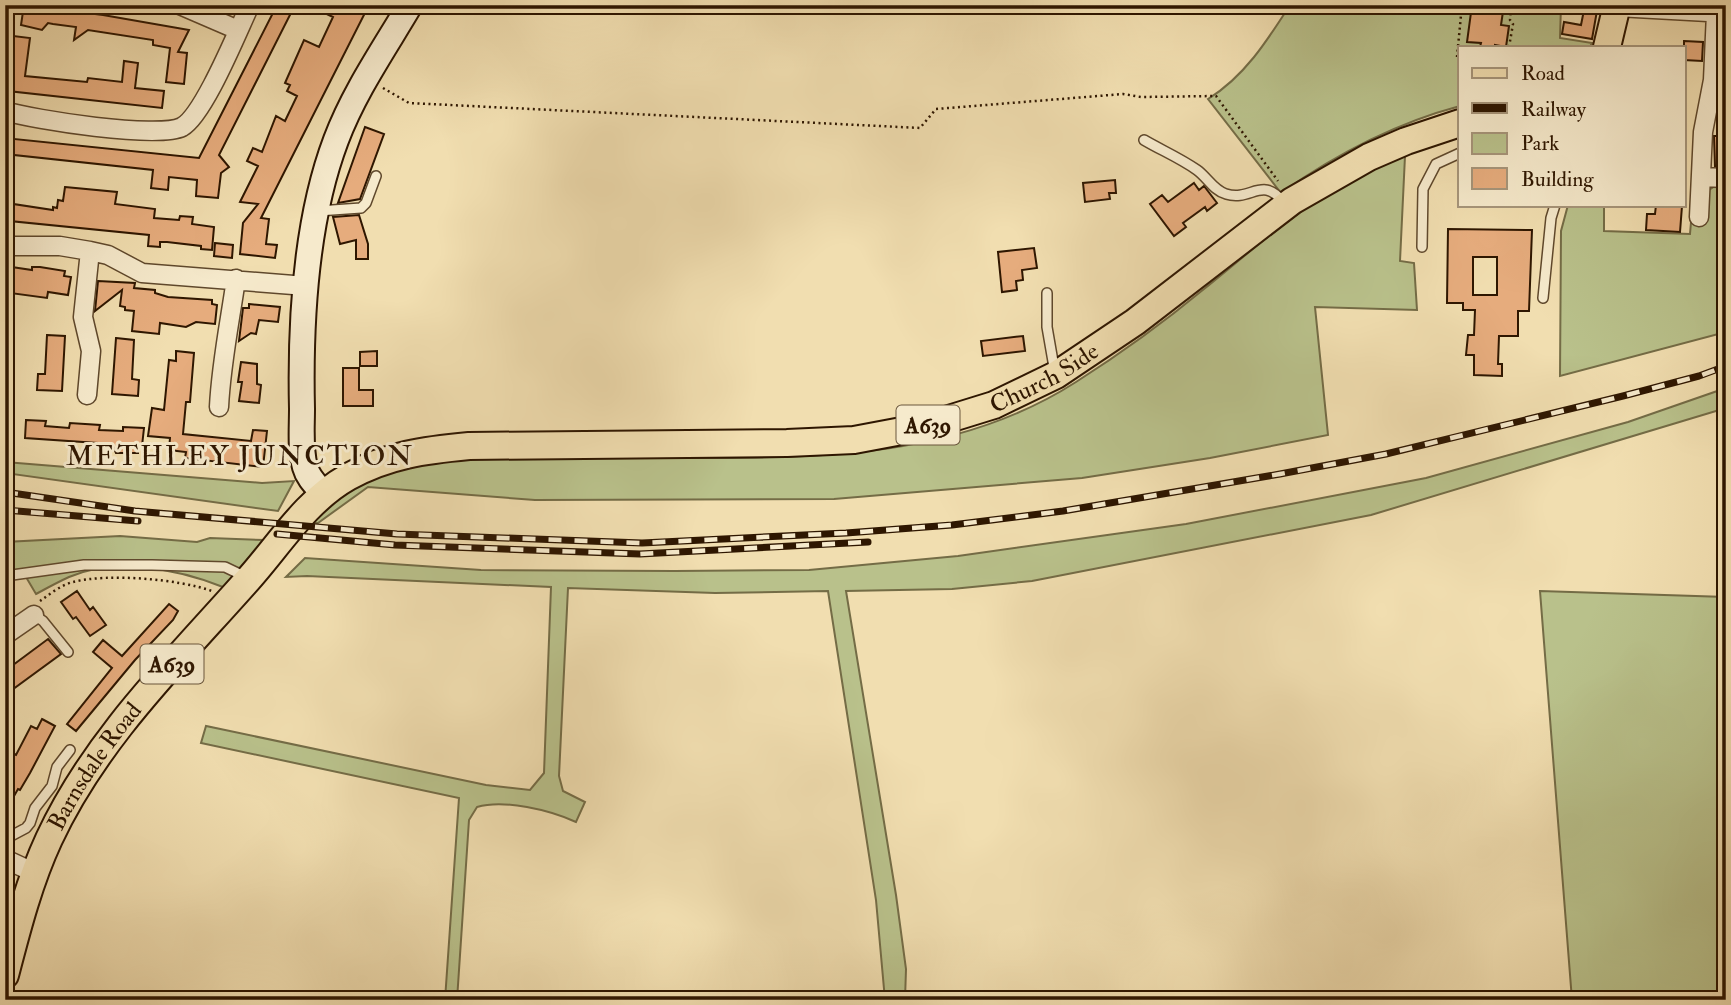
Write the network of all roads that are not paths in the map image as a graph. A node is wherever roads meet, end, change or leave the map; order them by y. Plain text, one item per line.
1 (180, 5) edge
2 (250, 5) edge
3 (410, 5) edge
4 (1617, 6) edge
5 (1721, 13) edge
6 (238, 30) junction
7 (1607, 46) edge
8 (5, 111) edge
9 (1458, 124) edge
10 (1144, 140) dead end
11 (1458, 154) edge
12 (376, 176) dead end
13 (1702, 177) junction
14 (1726, 178) edge
15 (1289, 203) junction
16 (1556, 206) edge
17 (317, 211) junction
18 (1699, 217) dead end
19 (5, 246) edge
20 (1422, 247) dead end
21 (90, 251) junction
22 (236, 279) junction
23 (306, 286) junction
24 (1047, 293) dead end
25 (1543, 298) dead end
26 (1056, 375) junction
27 (88, 395) dead end
28 (219, 407) dead end
29 (323, 493) junction
30 (5, 576) edge
31 (249, 578) junction
32 (34, 615) joint
33 (5, 635) edge
34 (68, 653) dead end
35 (70, 750) dead end
36 (5, 845) edge
37 (5, 859) edge
38 (35, 873) junction
39 (5, 975) edge

1 - 6 street
2 - 6 street
3 - 17 main road
4 - 5 street
4 - 7 main road
5 - 13 street
6 - 8 street
9 - 15 main road, Church Side / A639
10 - 15 lane
11 - 20 lane
12 - 17 lane
13 - 14 street
13 - 18 street
15 - 26 main road, Church Side / A639
16 - 25 lane
17 - 23 main road
19 - 21 street
21 - 22 street
21 - 27 street
22 - 23 street
22 - 28 street
23 - 29 main road
24 - 26 lane
26 - 29 main road, Church Side / A639
29 - 31 main road, Barnsdale Road / A639
30 - 31 lane
31 - 38 main road, Barnsdale Road / A639
32 - 33 street
32 - 34 lane
35 - 36 lane
37 - 38 street
38 - 39 main road, Barnsdale Road / A639

